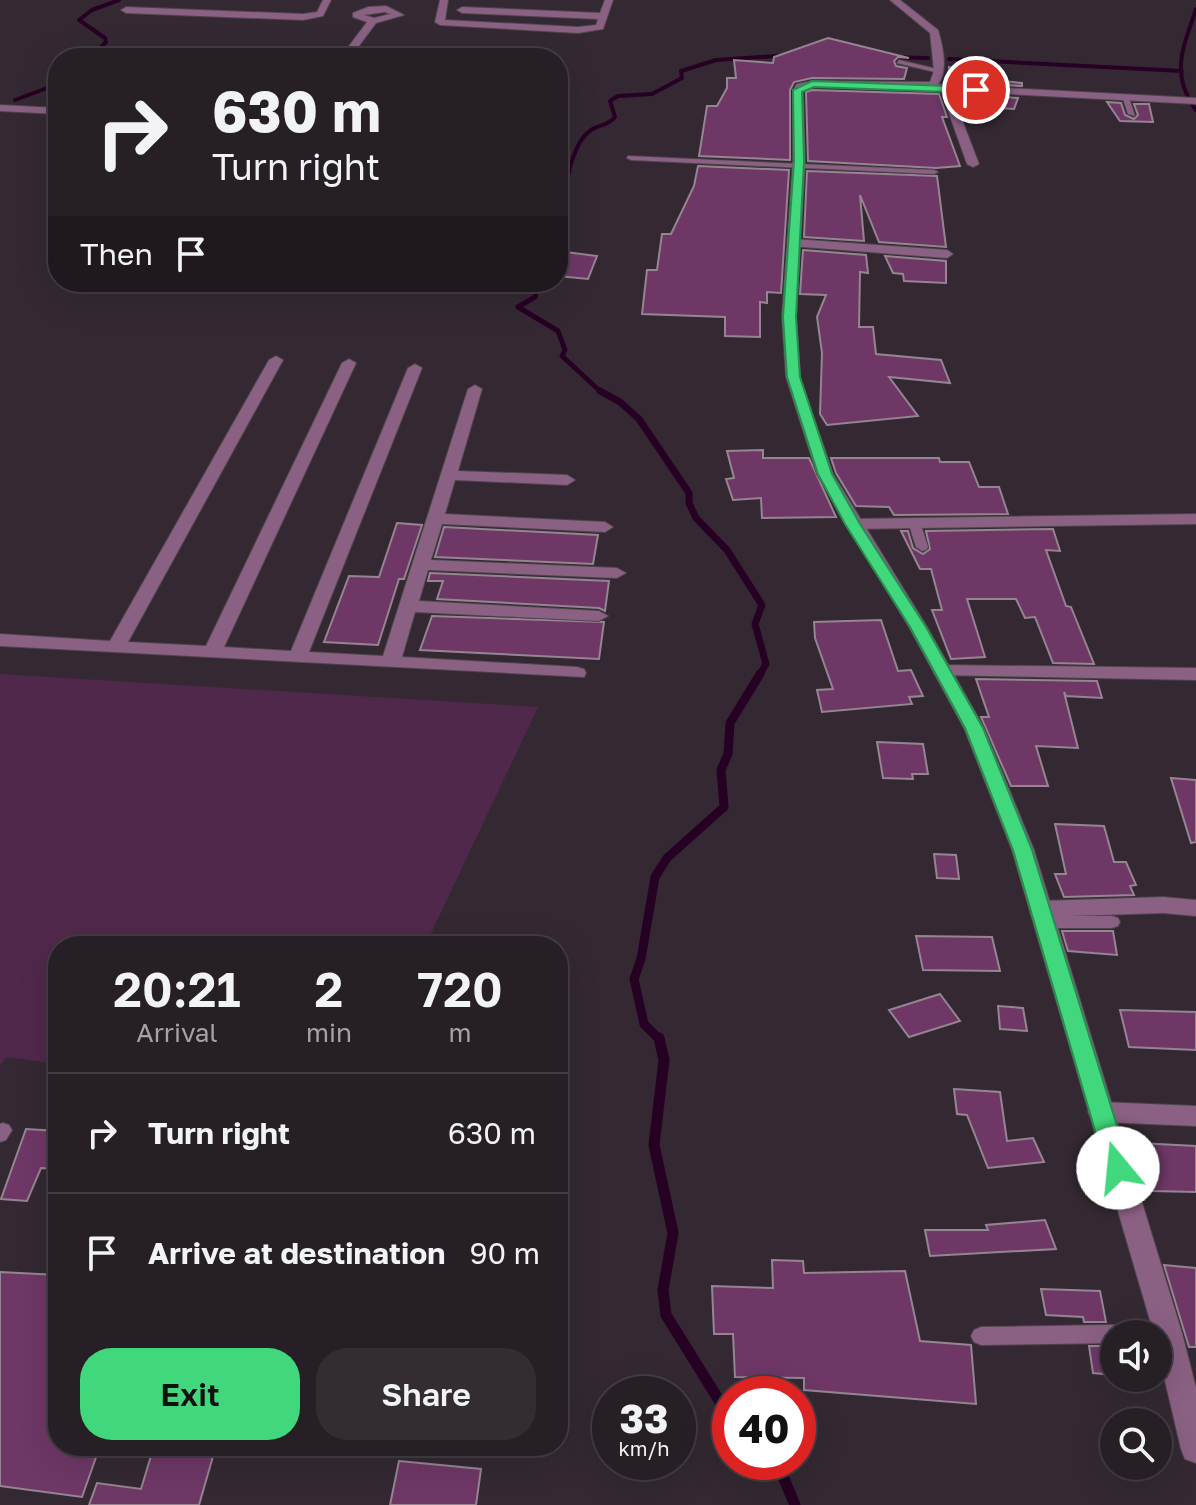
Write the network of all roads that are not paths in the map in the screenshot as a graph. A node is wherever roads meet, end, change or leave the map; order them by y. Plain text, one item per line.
1 (142, 0) edge
2 (894, 0) edge
3 (326, 2) edge
4 (609, 2) edge
5 (594, 3) dead end
6 (310, 4) dead end
7 (382, 4) edge
8 (442, 5) edge
9 (373, 21) junction
10 (353, 48) edge
11 (899, 62) dead end
12 (938, 82) junction
13 (1125, 98) junction
14 (1196, 101) edge
15 (0, 108) edge
16 (48, 110) edge
17 (1132, 114) dead end
18 (631, 158) dead end
19 (973, 164) dead end
20 (799, 165) junction
21 (934, 172) dead end
22 (794, 243) junction
23 (947, 254) dead end
24 (276, 360) dead end
25 (349, 363) dead end
26 (415, 368) dead end
27 (475, 389) dead end
28 (448, 475) junction
29 (567, 480) dead end
30 (435, 519) junction
31 (1196, 519) edge
32 (914, 522) junction
33 (853, 524) junction
34 (605, 527) dead end
35 (922, 547) dead end
36 (421, 565) junction
37 (617, 573) dead end
38 (408, 606) junction
39 (599, 616) dead end
40 (0, 640) edge
41 (116, 646) junction
42 (213, 652) junction
43 (298, 657) junction
44 (391, 662) junction
45 (942, 671) junction
46 (577, 673) dead end
47 (1196, 674) edge
48 (1196, 908) edge
49 (1042, 916) junction
50 (1112, 922) dead end
51 (1101, 1112) junction
52 (1196, 1116) edge
53 (1164, 1320) edge
54 (1100, 1334) edge
55 (981, 1336) dead end
56 (1172, 1350) edge
57 (1196, 1449) edge

1 - 3 street
2 - 12 street
3 - 6 street
4 - 5 street
4 - 8 street
7 - 9 street
7 - 9 street
9 - 10 street
11 - 12 lane
12 - 13 street
12 - 19 street
12 - 20 street
13 - 14 street
13 - 17 lane
15 - 16 street
18 - 20 lane
20 - 21 lane
20 - 22 street
22 - 23 street
22 - 33 street
24 - 41 street
25 - 42 street
26 - 43 street
27 - 28 street
28 - 29 street
28 - 30 street
30 - 34 street
30 - 36 street
31 - 32 street
32 - 33 street
32 - 35 lane
33 - 45 street
36 - 37 street
36 - 38 street
38 - 39 street
38 - 44 street
40 - 41 street
41 - 42 street
42 - 43 street
43 - 44 street
44 - 46 street
45 - 47 street
45 - 49 street
48 - 49 street
49 - 50 lane
49 - 51 street
51 - 52 street
51 - 53 street
54 - 55 lane
56 - 57 street

